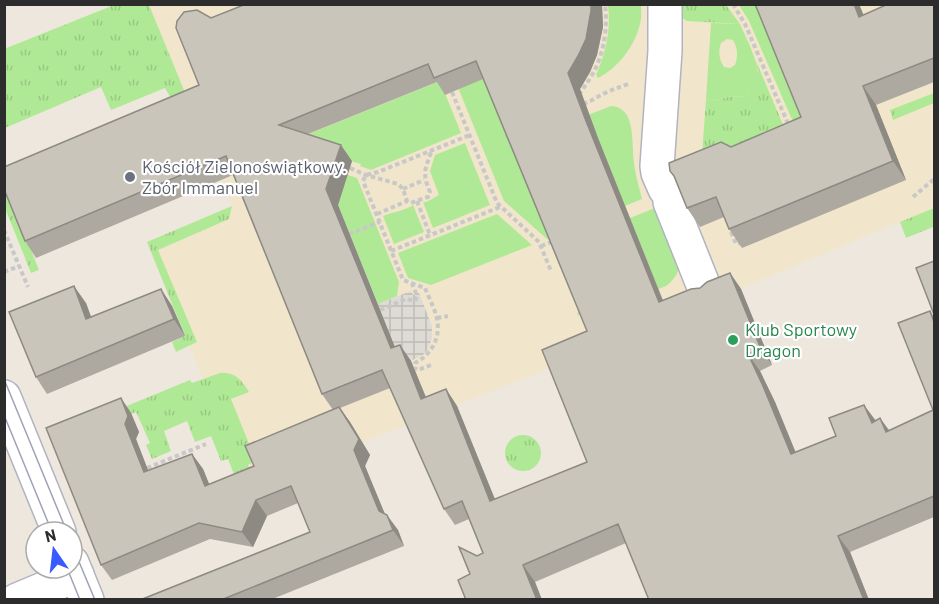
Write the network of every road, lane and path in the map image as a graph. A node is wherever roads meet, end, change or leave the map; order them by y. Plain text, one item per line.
1 (605, 4) edge
2 (665, 4) edge
3 (733, 4) edge
4 (639, 82) dead end
5 (452, 92) edge
6 (792, 133) edge
7 (470, 135) junction
8 (431, 151) junction
9 (350, 168) dead end
10 (366, 175) junction
11 (934, 179) edge
12 (424, 180) junction
13 (403, 189) junction
14 (913, 196) dead end
15 (407, 201) junction
16 (417, 201) junction
17 (500, 207) junction
18 (377, 214) junction
19 (380, 222) junction
20 (728, 223) edge
21 (4, 230) edge
22 (350, 234) dead end
23 (430, 235) junction
24 (554, 241) edge
25 (740, 243) edge
26 (541, 246) junction
27 (391, 251) junction
28 (19, 266) junction
29 (551, 271) edge
30 (4, 272) edge
31 (412, 283) junction
32 (28, 287) dead end
33 (705, 287) edge
34 (380, 309) dead end
35 (448, 316) dead end
36 (437, 318) junction
37 (431, 365) dead end
38 (4, 397) edge
39 (206, 444) dead end
40 (147, 468) edge
41 (54, 520) edge
42 (75, 580) edge
43 (17, 600) edge

1 - 4 path
2 - 33 street
3 - 6 path
5 - 7 path
7 - 8 path
7 - 17 path
8 - 10 path
8 - 12 path
9 - 10 path
10 - 13 path
10 - 18 path
11 - 14 path
12 - 13 path
12 - 16 path
13 - 15 path
15 - 16 path
15 - 18 path
16 - 23 path
17 - 23 path
17 - 26 path
18 - 19 path
19 - 22 path
19 - 27 path
20 - 25 path
21 - 28 path
23 - 27 path
24 - 26 path
26 - 29 path
27 - 31 path
28 - 30 path
28 - 32 path
31 - 34 path
31 - 36 path
35 - 36 path
36 - 37 path
38 - 41 street
39 - 40 path
42 - 43 street

